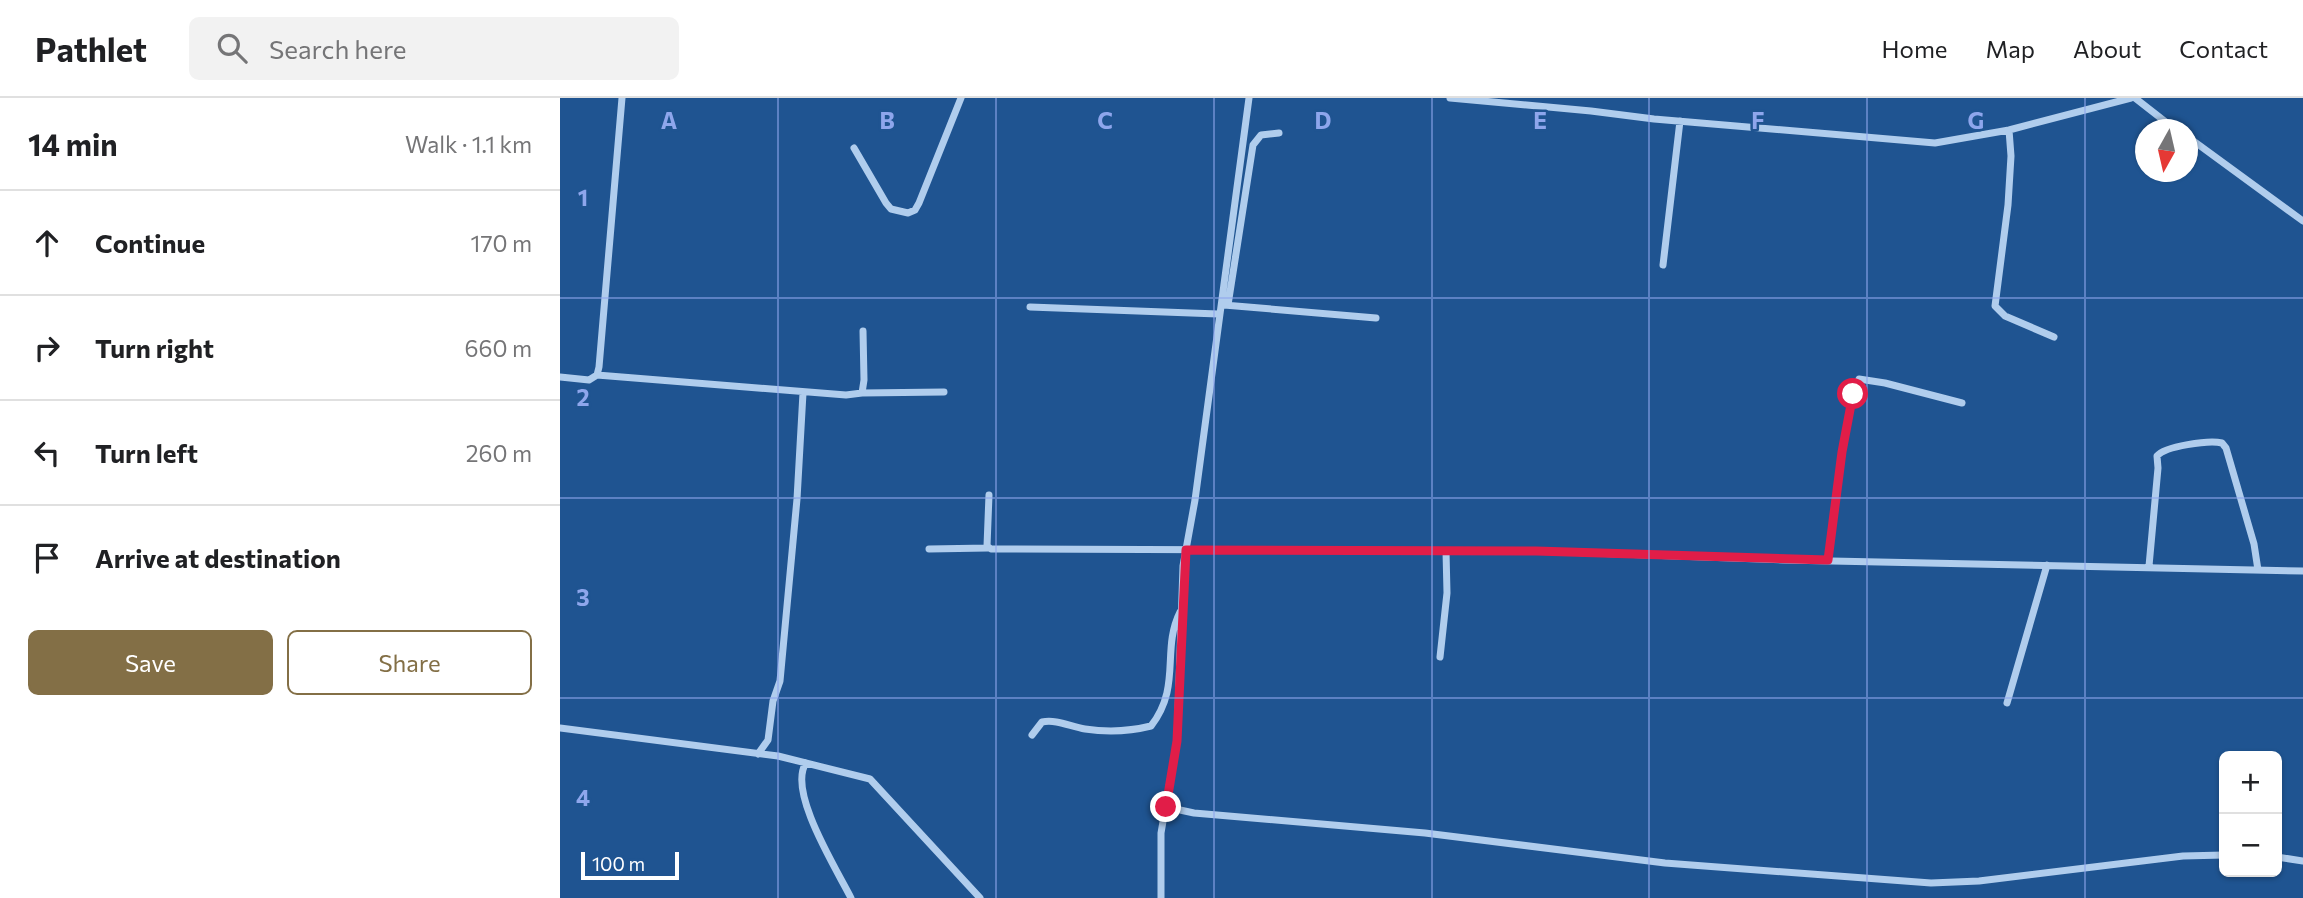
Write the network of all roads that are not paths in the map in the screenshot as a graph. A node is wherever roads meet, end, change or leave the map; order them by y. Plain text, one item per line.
1 (622, 98) edge
2 (961, 98) edge
3 (1249, 98) edge
4 (1450, 98) edge
5 (2133, 98) edge
6 (2161, 119) edge
7 (1680, 121) junction
8 (2009, 130) junction
9 (1279, 133) dead end
10 (2198, 144) edge
11 (854, 148) dead end
12 (2303, 221) edge
13 (1663, 265) dead end
14 (1219, 305) junction
15 (1228, 306) junction
16 (1030, 307) dead end
17 (1218, 314) junction
18 (1376, 318) dead end
19 (863, 331) dead end
20 (2054, 337) dead end
21 (597, 374) junction
22 (560, 377) edge
23 (944, 392) dead end
24 (803, 393) junction
25 (862, 393) junction
26 (1962, 403) dead end
27 (989, 495) dead end
28 (988, 548) junction
29 (929, 549) dead end
30 (1186, 550) junction
31 (1446, 551) junction
32 (1828, 560) junction
33 (2047, 565) junction
34 (2149, 566) junction
35 (2258, 570) junction
36 (2303, 572) edge
37 (1182, 608) junction
38 (1440, 657) dead end
39 (2007, 703) dead end
40 (560, 728) edge
41 (1032, 735) dead end
42 (758, 754) junction
43 (806, 763) junction
44 (1166, 807) junction
45 (2219, 855) edge
46 (2282, 858) edge
47 (2303, 860) edge
48 (851, 898) edge
49 (980, 898) edge
50 (1161, 898) edge

1 - 21 street
2 - 11 street
3 - 14 street
4 - 7 street
5 - 6 street
5 - 8 street
7 - 8 street
7 - 13 street
8 - 20 street
9 - 15 street
10 - 12 street
14 - 15 street
14 - 17 street
15 - 18 street
16 - 17 street
17 - 30 street
19 - 25 street
21 - 22 street
21 - 24 street
23 - 25 street
24 - 25 street
24 - 42 street
26 - 32 street
27 - 28 street
28 - 29 street
28 - 30 street
30 - 31 street
30 - 37 street
31 - 32 street
31 - 38 street
32 - 33 street
33 - 34 street
33 - 39 street
34 - 35 street
34 - 35 street
35 - 36 street
37 - 41 street
37 - 44 street
40 - 42 street
42 - 43 street
43 - 48 street
43 - 49 street
44 - 45 street
44 - 50 street
46 - 47 street

